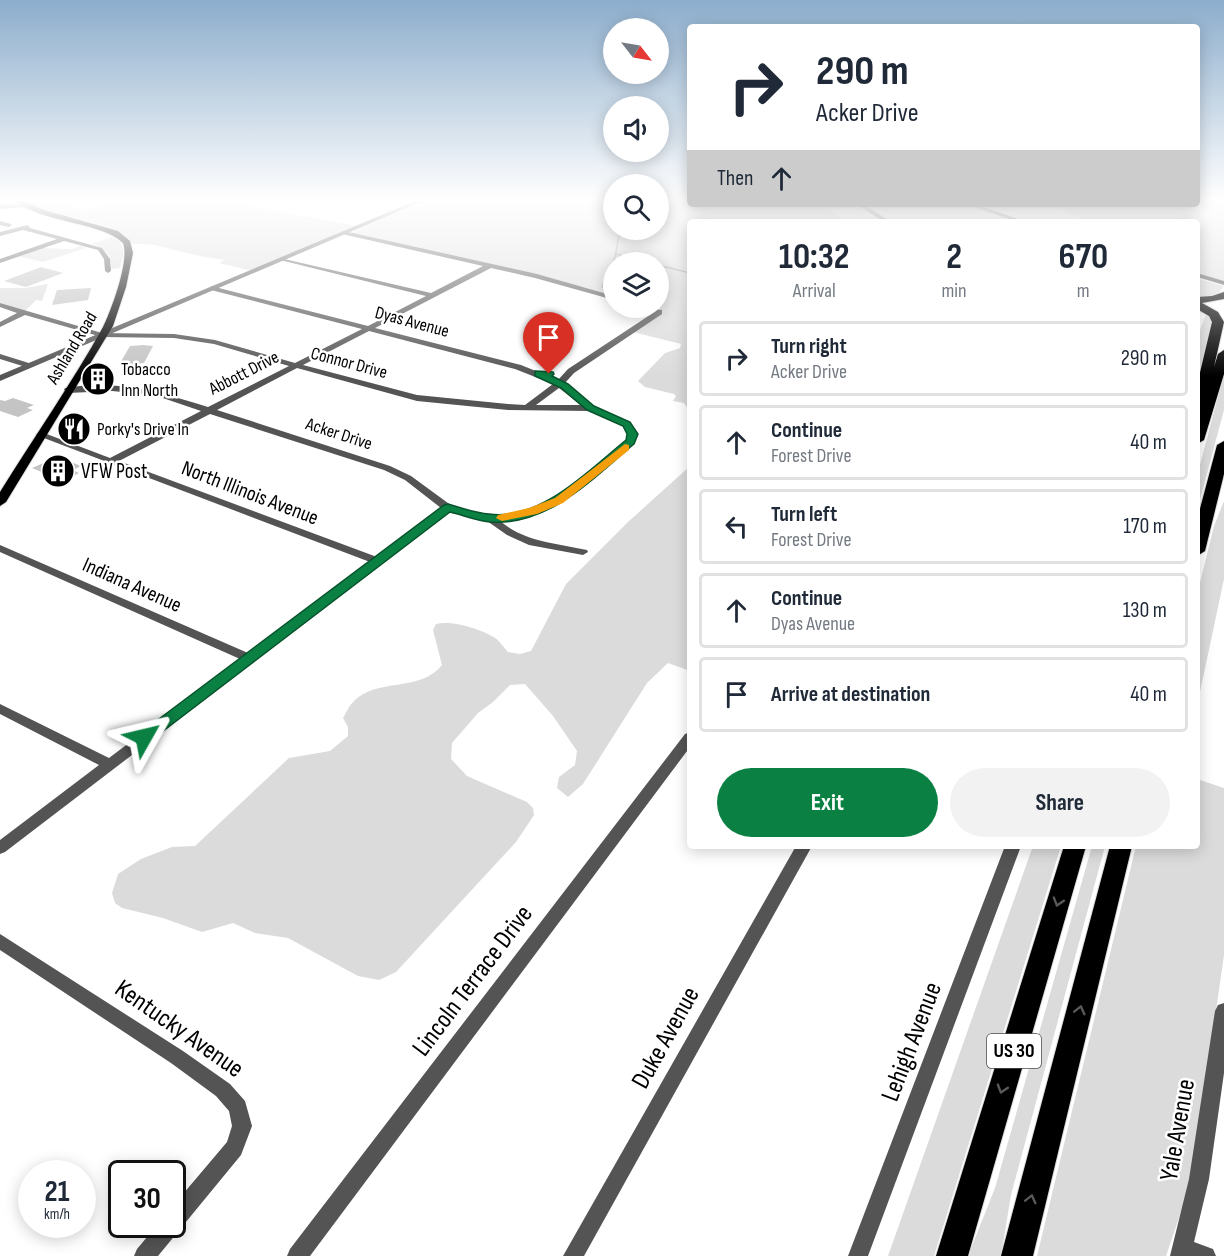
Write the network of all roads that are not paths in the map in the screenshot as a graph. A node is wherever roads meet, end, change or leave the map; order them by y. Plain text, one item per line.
1 (107, 260) edge
2 (127, 260) edge
3 (282, 260) joint
4 (461, 260) edge
5 (489, 266) junction
6 (108, 271) dead end
7 (1200, 276) edge
8 (1224, 283) edge
9 (214, 288) junction
10 (431, 295) junction
11 (603, 295) edge
12 (1224, 295) edge
13 (1200, 300) edge
14 (0, 305) edge
15 (1200, 306) edge
16 (24, 312) junction
17 (650, 318) edge
18 (0, 325) edge
19 (368, 328) junction
20 (102, 335) junction
21 (1224, 354) edge
22 (0, 356) edge
23 (295, 365) junction
24 (29, 366) junction
25 (571, 371) junction
26 (538, 374) junction
27 (0, 378) edge
28 (559, 384) junction
29 (68, 390) junction
30 (1200, 399) edge
31 (526, 408) junction
32 (590, 408) junction
33 (210, 409) junction
34 (1200, 430) edge
35 (41, 435) junction
36 (1224, 446) edge
37 (111, 460) junction
38 (1224, 478) edge
39 (0, 502) edge
40 (448, 508) junction
41 (1208, 512) junction
42 (490, 518) junction
43 (1200, 540) edge
44 (0, 548) edge
45 (583, 552) dead end
46 (378, 561) junction
47 (248, 658) junction
48 (0, 708) edge
49 (687, 741) edge
50 (110, 764) junction
51 (0, 848) edge
52 (802, 849) edge
53 (1012, 849) edge
54 (1074, 849) edge
55 (1120, 849) edge
56 (0, 941) edge
57 (1224, 1011) edge
58 (186, 1206) edge
59 (159, 1238) edge
60 (1181, 1252) edge
61 (144, 1256) edge
62 (297, 1256) edge
63 (573, 1256) edge
64 (858, 1256) edge
65 (952, 1256) edge
66 (1017, 1256) edge
67 (1206, 1256) edge

1 - 6 street
2 - 20 main road, Ashland Road
3 - 9 street
3 - 10 street
4 - 5 street
5 - 10 street, Abbott Drive
5 - 11 street
7 - 8 street
9 - 19 street, Dyas Avenue
9 - 20 street
10 - 19 street, Abbott Drive
12 - 13 highway
14 - 16 street
15 - 30 highway
16 - 18 street
16 - 20 street
17 - 25 street
19 - 23 street, Abbott Drive
19 - 26 street, Dyas Avenue
20 - 23 street, Connor Drive
20 - 24 street
20 - 29 main road, Ashland Road
21 - 34 highway
22 - 24 street
23 - 31 street, Connor Drive
23 - 33 street, Abbott Drive
24 - 27 street
25 - 26 street
25 - 28 street
26 - 28 street, Dyas Avenue
28 - 31 street
28 - 32 street, Dyas Avenue
29 - 33 street, Acker Drive
29 - 35 main road, Ashland Road
31 - 32 street, Connor Drive
32 - 42 street
33 - 37 street, Abbott Drive
33 - 40 street, Acker Drive
35 - 37 street, North Illinois Avenue
35 - 39 main road, Ashland Road
36 - 41 highway
37 - 46 street, North Illinois Avenue
38 - 41 highway
40 - 42 street, Acker Drive
40 - 46 street
41 - 43 highway
42 - 45 street, Acker Drive
44 - 47 street, Indiana Avenue
46 - 47 street
47 - 50 street
48 - 50 street
49 - 62 street, Lincoln Terrace Drive
50 - 51 street
52 - 63 street, Duke Avenue
53 - 64 street, Lehigh Avenue
54 -> 65 highway, US 30
66 -> 55 highway, US 30
56 - 58 street, Kentucky Avenue
57 - 60 street, Yale Avenue
59 - 61 street, Kentucky Avenue
60 - 67 street

